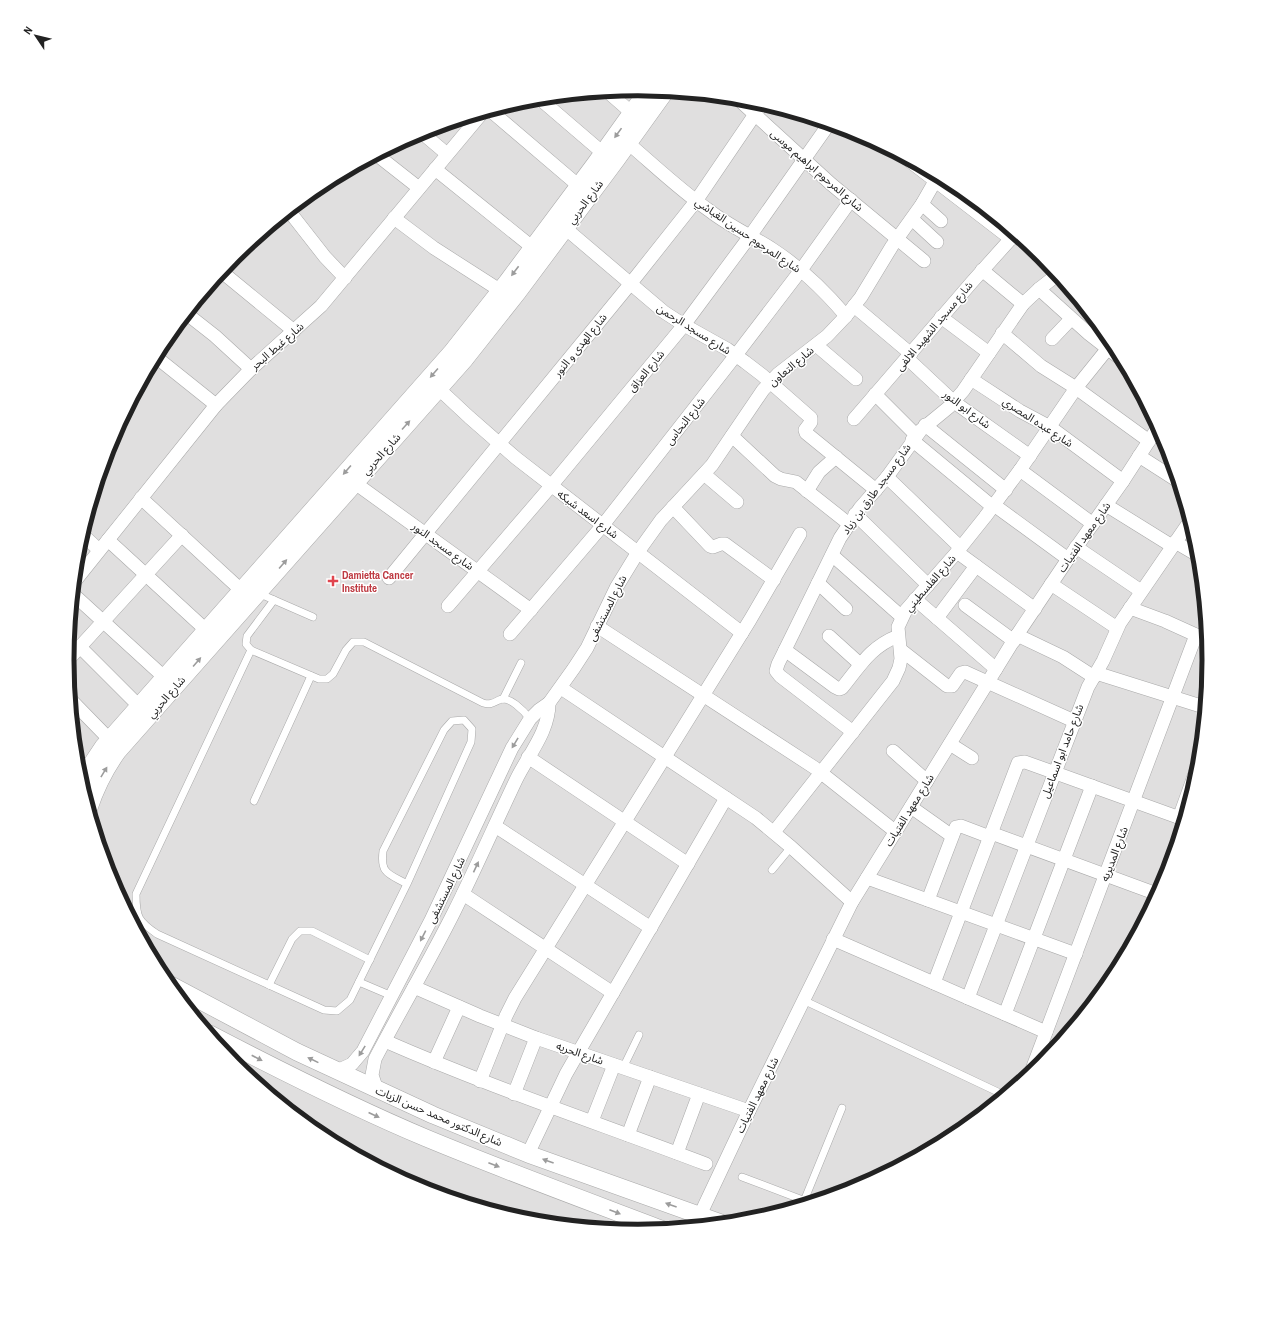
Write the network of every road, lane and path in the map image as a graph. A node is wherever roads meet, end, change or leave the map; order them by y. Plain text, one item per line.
1 (644, 96) edge
2 (613, 97) edge
3 (661, 97) edge
4 (546, 104) edge
5 (759, 109) edge
6 (632, 113) junction
7 (494, 115) edge
8 (476, 120) edge
9 (826, 129) edge
10 (427, 137) edge
11 (628, 143) junction
12 (603, 153) junction
13 (447, 154) junction
14 (381, 158) edge
15 (804, 159) junction
16 (435, 169) junction
17 (936, 182) edge
18 (419, 188) junction
19 (577, 196) junction
20 (851, 200) junction
21 (696, 201) junction
22 (922, 204) junction
23 (292, 215) edge
24 (394, 218) junction
25 (912, 219) junction
26 (941, 221) dead end
27 (565, 228) junction
28 (750, 236) junction
29 (898, 238) junction
30 (1012, 238) edge
31 (937, 242) dead end
32 (532, 247) junction
33 (924, 261) dead end
34 (800, 270) junction
35 (982, 270) junction
36 (226, 275) edge
37 (345, 278) junction
38 (1053, 278) edge
39 (631, 283) junction
40 (1038, 288) junction
41 (501, 291) junction
42 (1022, 304) junction
43 (850, 311) junction
44 (191, 317) edge
45 (942, 317) junction
46 (1071, 319) junction
47 (684, 325) junction
48 (294, 332) junction
49 (1002, 333) junction
50 (1052, 340) dead end
51 (1102, 341) edge
52 (816, 345) junction
53 (1108, 349) edge
54 (989, 353) junction
55 (736, 355) junction
56 (909, 356) junction
57 (161, 361) edge
58 (251, 369) junction
59 (856, 379) dead end
60 (971, 379) junction
61 (770, 382) junction
62 (1076, 388) junction
63 (438, 390) junction
64 (875, 394) junction
65 (954, 402) junction
66 (216, 405) junction
67 (854, 419) dead end
68 (925, 425) junction
69 (1050, 427) junction
70 (1154, 433) edge
71 (732, 436) junction
72 (914, 438) junction
73 (1149, 441) junction
74 (499, 444) junction
75 (1030, 456) junction
76 (1140, 456) junction
77 (836, 457) junction
78 (1020, 470) junction
79 (704, 474) junction
80 (1171, 476) edge
81 (887, 477) junction
82 (1123, 481) junction
83 (355, 482) junction
84 (551, 486) junction
85 (876, 490) junction
86 (1006, 490) junction
87 (807, 491) junction
88 (141, 498) junction
89 (737, 502) dead end
90 (1106, 505) junction
91 (993, 506) junction
92 (673, 507) junction
93 (852, 519) junction
94 (1093, 524) junction
95 (603, 525) junction
96 (1186, 527) edge
97 (425, 534) junction
98 (800, 534) dead end
99 (182, 536) junction
100 (87, 539) edge
101 (108, 540) junction
102 (1173, 544) junction
103 (1076, 548) junction
104 (959, 549) junction
105 (99, 550) junction
106 (638, 552) junction
107 (1191, 552) edge
108 (832, 555) junction
109 (1068, 559) junction
110 (976, 566) junction
111 (477, 571) junction
112 (81, 573) edge
113 (146, 574) junction
114 (389, 578) dead end
115 (774, 580) junction
116 (818, 583) junction
117 (1051, 584) junction
118 (928, 585) junction
119 (1141, 591) junction
120 (250, 592) junction
121 (78, 597) edge
122 (915, 599) junction
123 (274, 600) junction
124 (965, 605) dead end
125 (448, 606) dead end
126 (1130, 608) junction
127 (846, 609) dead end
128 (1034, 609) junction
129 (531, 610) junction
130 (313, 617) dead end
131 (902, 617) junction
132 (937, 618) junction
133 (103, 621) junction
134 (597, 626) junction
135 (1117, 628) junction
136 (206, 630) junction
137 (742, 633) junction
138 (510, 634) dead end
139 (829, 636) dead end
140 (898, 636) junction
141 (1202, 637) edge
142 (1015, 638) junction
143 (1201, 638) edge
144 (75, 647) edge
145 (251, 650) junction
146 (785, 650) junction
147 (901, 650) junction
148 (521, 663) dead end
149 (860, 664) junction
150 (996, 670) junction
151 (1095, 675) junction
152 (311, 676) junction
153 (164, 678) junction
154 (988, 683) junction
155 (561, 688) junction
156 (703, 695) junction
157 (1172, 697) junction
158 (503, 699) junction
159 (549, 703) junction
160 (76, 705) edge
161 (139, 706) junction
162 (1200, 707) edge
163 (530, 718) junction
164 (1074, 721) junction
165 (853, 732) junction
166 (110, 740) junction
167 (950, 744) junction
168 (894, 751) dead end
169 (664, 757) junction
170 (528, 758) junction
171 (972, 758) dead end
172 (821, 772) junction
173 (1054, 773) junction
174 (86, 774) edge
175 (927, 781) junction
176 (1092, 786) junction
177 (726, 798) junction
178 (92, 800) edge
179 (254, 801) dead end
180 (1133, 801) junction
181 (911, 807) junction
182 (1179, 818) edge
183 (624, 822) junction
184 (495, 826) junction
185 (774, 832) junction
186 (896, 832) junction
187 (991, 835) junction
188 (952, 836) junction
189 (1026, 846) junction
190 (791, 847) junction
191 (1064, 860) junction
192 (688, 864) junction
193 (772, 870) dead end
194 (1106, 875) junction
195 (867, 878) junction
196 (407, 884) junction
197 (585, 885) junction
198 (1152, 892) edge
199 (463, 894) junction
200 (928, 900) junction
201 (852, 902) junction
202 (962, 913) junction
203 (996, 925) junction
204 (651, 928) junction
205 (833, 939) junction
206 (1034, 939) junction
207 (545, 948) junction
208 (1076, 954) junction
209 (370, 960) junction
210 (359, 982) junction
211 (934, 983) junction
212 (269, 985) junction
213 (414, 987) junction
214 (182, 991) edge
215 (613, 993) junction
216 (392, 996) junction
217 (968, 998) junction
218 (803, 1000) junction
219 (406, 1003) junction
220 (459, 1007) junction
221 (1005, 1014) junction
222 (502, 1025) junction
223 (1046, 1032) junction
224 (640, 1035) dead end
225 (536, 1038) junction
226 (221, 1040) edge
227 (385, 1040) junction
228 (578, 1053) junction
229 (1035, 1061) edge
230 (434, 1062) junction
231 (619, 1067) junction
232 (337, 1071) junction
233 (650, 1077) junction
234 (480, 1081) junction
235 (377, 1090) junction
236 (1000, 1093) dead end
237 (514, 1094) junction
238 (699, 1094) junction
239 (550, 1106) junction
240 (842, 1108) dead end
241 (749, 1111) junction
242 (592, 1121) junction
243 (628, 1135) junction
244 (677, 1153) junction
245 (528, 1154) junction
246 (706, 1164) dead end
247 (742, 1177) dead end
248 (808, 1198) edge
249 (800, 1200) edge
250 (700, 1215) junction
251 (711, 1219) edge
252 (647, 1224) edge

1 - 6 street, شارع الحربي
2 - 6 street
3 - 11 street, شارع الحربي
4 - 12 street
5 - 15 street, شارع المرحوم ابراهيم موسى
5 - 21 street, شارع الهدى و النور
6 -> 12 street, شارع الحربي
7 - 19 street
8 - 13 street, شارع غيط البحر
9 - 15 street, شارع العزاق
10 - 13 street
11 - 19 street, شارع الحربي
11 - 21 street, شارع المرحوم حسين الغباشي
12 - 19 street, شارع الحربي
13 - 16 street, شارع غيط البحر
14 - 18 street
15 - 20 street, شارع المرحوم ابراهيم موسى
15 - 28 street, شارع العزاق
16 - 18 street, شارع غيط البحر
16 - 32 street
17 - 22 street, شارع التعاون
18 - 24 street, شارع غيط البحر
19 - 27 street, شارع الحربي
19 - 32 street, شارع الحربي
20 - 29 street, شارع المرحوم ابراهيم موسى
20 - 34 street, شارع النحاس
21 - 28 street, شارع المرحوم حسين الغباشي
21 - 39 street, شارع الهدى و النور
22 - 25 street, شارع التعاون
22 - 26 street
23 - 37 street
24 - 37 street, شارع غيط البحر
24 - 41 street
25 - 29 street, شارع التعاون
25 - 31 street
27 - 39 street, شارع مسجد الرحمن
27 - 63 street, شارع الحربي
28 - 34 street, شارع المرحوم حسين الغباشي
28 - 47 street, شارع العزاق
29 - 33 street, شارع المرحوم ابراهيم موسى
29 - 43 street, شارع التعاون
30 - 35 street, شارع مسجد الشهيد الالفى
32 -> 41 street, شارع الحربي
34 - 43 street, شارع المرحوم حسين الغباشي
34 - 55 street, شارع النحاس
35 - 42 street
35 - 45 street, شارع مسجد الشهيد الالفى
36 - 48 street
37 - 48 street, شارع غيط البحر
38 - 40 street, شارع مسجد طارق بن زياد
39 - 47 street, شارع مسجد الرحمن
39 - 74 street, شارع الهدى و النور
40 - 42 street, شارع مسجد طارق بن زياد
40 - 46 street
41 -> 120 street, شارع الحربي
42 - 49 street, شارع مسجد طارق بن زياد
43 - 52 street, شارع التعاون
43 - 56 street, شارع المرحوم حسين الغباشي
44 - 58 street
45 - 54 street
45 - 56 street, شارع مسجد الشهيد الالفى
46 - 50 street
46 - 51 street
47 - 55 street, شارع مسجد الرحمن
47 - 84 street, شارع العزاق
48 - 58 street, شارع غيط البحر
49 - 54 street, شارع مسجد طارق بن زياد
49 - 62 street
52 - 59 street
52 - 61 street, شارع التعاون
53 - 62 street, شارع الفلسطيني
54 - 60 street, شارع مسجد طارق بن زياد
55 - 61 street, شارع مسجد الرحمن
55 - 95 street, شارع النحاس
56 - 64 street, شارع مسجد الشهيد الالفى
56 - 65 street, شارع ابو النور
57 - 66 street
58 - 66 street, شارع غيط البحر
60 - 65 street, شارع مسجد طارق بن زياد
60 - 69 street, شارع عبده المصري
61 - 71 street, شارع التعاون
61 - 77 street, شارع مسجد الرحمن
62 - 69 street, شارع الفلسطيني
62 - 73 street
63 - 74 street, شارع اسعد شبكه
83 -> 63 street, شارع الحربي
64 - 67 street, شارع مسجد الشهيد الالفى
64 - 72 street
65 - 68 street, شارع مسجد طارق بن زياد
65 - 75 street, شارع ابو النور
66 - 88 street, شارع غيط البحر
68 - 72 street, شارع مسجد طارق بن زياد
68 - 86 street
69 - 75 street, شارع الفلسطيني
69 - 82 street, شارع عبده المصري
70 - 73 street, شارع معهد الفتيات
71 - 79 street, شارع التعاون
71 - 87 street
72 - 81 street, شارع مسجد طارق بن زياد
72 - 91 street
73 - 76 street, شارع معهد الفتيات
74 - 84 street, شارع اسعد شبكه
74 - 97 street, شارع الهدى و النور
75 - 78 street, شارع الفلسطيني
76 - 80 street
76 - 82 street, شارع معهد الفتيات
77 - 85 street
77 - 87 street
78 - 86 street, شارع الفلسطيني
78 - 94 street
79 - 89 street
79 - 92 street, شارع التعاون
81 - 85 street, شارع مسجد طارق بن زياد
81 - 104 street
82 - 90 street, شارع معهد الفتيات
83 - 97 street, شارع مسجد النور
120 -> 83 street, شارع الحربي
84 - 95 street, شارع اسعد شبكه
84 - 111 street, شارع العزاق
85 - 93 street, شارع مسجد طارق بن زياد
86 - 91 street, شارع الفلسطيني
87 - 93 street
88 - 99 street
88 - 101 street, شارع غيط البحر
90 - 94 street, شارع معهد الفتيات
90 - 102 street
91 - 104 street, شارع الفلسطيني
91 - 109 street
92 - 106 street, شارع التعاون
92 - 115 street
93 - 108 street, شارع مسجد طارق بن زياد
93 - 118 street
94 - 103 street, شارع معهد الفتيات
95 - 106 street, شارع اسعد شبكه
95 - 129 street, شارع النحاس
96 - 102 street, شارع حامد ابو اسماعيل
97 - 111 street, شارع مسجد النور
97 - 114 street, شارع الهدى و النور
98 - 115 street
99 - 113 street
99 - 120 street
100 - 105 street
101 - 105 street, شارع غيط البحر
101 - 113 street
102 - 107 street
102 - 119 street, شارع حامد ابو اسماعيل
103 - 109 street, شارع معهد الفتيات
103 - 119 street
104 - 110 street
104 - 118 street, شارع الفلسطيني
105 - 112 street, شارع غيط البحر
106 - 134 street, شارع المستشفى
106 - 137 street, شارع اسعد شبكه
108 - 116 street, شارع مسجد طارق بن زياد
108 - 131 street
109 - 117 street, شارع معهد الفتيات
110 - 128 street
110 - 132 street
111 - 125 street, شارع العزاق
111 - 129 street, شارع مسجد النور
113 - 133 street
113 - 136 street
115 - 137 street
116 - 127 street
116 - 146 street, شارع مسجد طارق بن زياد
117 - 128 street, شارع معهد الفتيات
117 - 135 street
118 - 122 street, شارع الفلسطيني
119 - 126 street, شارع حامد ابو اسماعيل
120 - 123 lane
120 - 136 street, شارع الحربي
178 -> 120 street, شارع الحربي
121 - 133 street
122 - 131 street, شارع الفلسطيني
122 - 132 street
123 - 130 lane
123 - 145 lane
124 - 142 street
126 - 135 street, شارع حامد ابو اسماعيل
126 - 141 street
128 - 142 street, شارع معهد الفتيات
129 - 138 street, شارع النحاس
131 - 140 street, شارع الفلسطيني
132 - 150 street
133 - 144 street
133 - 153 street
134 - 155 street, شارع المستشفى
134 - 156 street
135 - 151 street, شارع حامد ابو اسماعيل
136 - 153 street, شارع الحربي
137 - 156 street
139 - 149 street
140 - 147 street, شارع الفلسطيني
140 - 149 street
142 - 150 street, شارع معهد الفتيات
142 - 151 street
143 - 157 street, شارع المديريه
144 - 161 street
145 - 152 lane
145 - 212 lane
146 - 149 street
146 - 165 street, شارع مسجد طارق بن زياد
147 - 154 street
147 - 165 street, شارع الفلسطيني
148 - 158 lane
150 - 154 street, شارع معهد الفتيات
151 - 157 street
151 - 164 street, شارع حامد ابو اسماعيل
152 - 158 lane
152 - 179 lane
153 - 161 street, شارع الحربي
154 - 164 street
154 - 167 street, شارع معهد الفتيات
155 - 159 street, شارع المستشفى
155 - 169 street
156 - 169 street
156 - 172 street
157 - 162 street
157 - 180 street, شارع المديريه
158 - 163 lane
159 - 163 street, شارع المستشفى
159 - 170 street, شارع المستشفى
160 - 166 street
161 - 166 street, شارع الحربي
163 -> 216 street, شارع المستشفى
164 - 173 street, شارع حامد ابو اسماعيل
165 - 172 street, شارع الفلسطيني
166 - 174 street, شارع الحربي
167 - 171 street
167 - 175 street, شارع معهد الفتيات
168 - 175 street
169 - 177 street
169 - 183 street
170 - 183 street
170 - 184 street, شارع المستشفى
172 - 185 street, شارع الفلسطيني
172 - 186 street
173 - 176 street
173 - 187 street
173 - 189 street, شارع حامد ابو اسماعيل
175 - 181 street, شارع معهد الفتيات
176 - 180 street
176 - 191 street
177 - 185 street
177 - 192 street
180 - 182 street
180 - 194 street, شارع المديريه
181 - 186 street, شارع معهد الفتيات
181 - 188 street
183 - 192 street
183 - 197 street
184 - 197 street
199 -> 184 street, شارع المستشفى
185 - 190 street
186 - 195 street, شارع معهد الفتيات
187 - 188 street
187 - 189 street
187 - 202 street
188 - 200 street
189 - 191 street
189 - 203 street, شارع حامد ابو اسماعيل
190 - 193 lane
190 - 201 street
191 - 194 street
191 - 206 street
192 - 204 street
194 - 198 street
194 - 208 street, شارع المديريه
195 - 200 street
195 - 201 street, شارع معهد الفتيات
196 - 196 lane
196 - 209 lane
197 - 204 street
197 - 207 street
199 - 207 street
199 - 213 street, شارع المستشفى
200 - 202 street
201 - 205 street, شارع معهد الفتيات
202 - 203 street
202 - 211 street
203 - 206 street
203 - 217 street, شارع حامد ابو اسماعيل
204 - 215 street
205 - 211 street
205 - 218 street, شارع معهد الفتيات
206 - 208 street
206 - 221 street
207 - 215 street
207 - 222 street
208 - 223 street, شارع المديريه
209 - 210 lane
209 - 212 lane
210 - 212 lane
210 - 216 lane
211 - 217 street
213 - 219 street, شارع المستشفى
213 - 220 street, شارع الحريه
232 -> 214 street, شارع الدكتور محمد حسن الزيات
215 - 228 street
216 - 219 street
216 -> 232 street, شارع المستشفى
217 - 221 street
218 - 236 lane
218 - 241 street, شارع معهد الفتيات
219 - 227 street, شارع المستشفى
220 - 222 street, شارع الحريه
220 - 230 street
221 - 223 street
222 - 225 street, شارع الحريه
222 - 234 street
223 - 229 street, شارع المديريه
224 - 231 lane
225 - 228 street, شارع الحريه
225 - 237 street
226 -> 252 street
227 - 230 street
227 - 235 street, شارع المستشفى
228 - 231 street, شارع الحريه
228 - 239 street
230 - 234 street
231 - 233 street, شارع الحريه
231 - 242 street
232 - 235 street, شارع الدكتور محمد حسن الزيات
233 - 238 street, شارع الحريه
233 - 243 street
234 - 237 street
235 - 245 street, شارع الدكتور محمد حسن الزيات
237 - 239 street
238 - 241 street, شارع الحريه
238 - 244 street
239 - 242 street
239 - 245 street
240 - 248 lane
241 - 250 street, شارع معهد الفتيات
242 - 243 street
243 - 244 street
244 - 246 street
250 -> 245 street, شارع الدكتور محمد حسن الزيات
247 - 249 lane
250 - 251 street, شارع الدكتور محمد حسن الزيات

